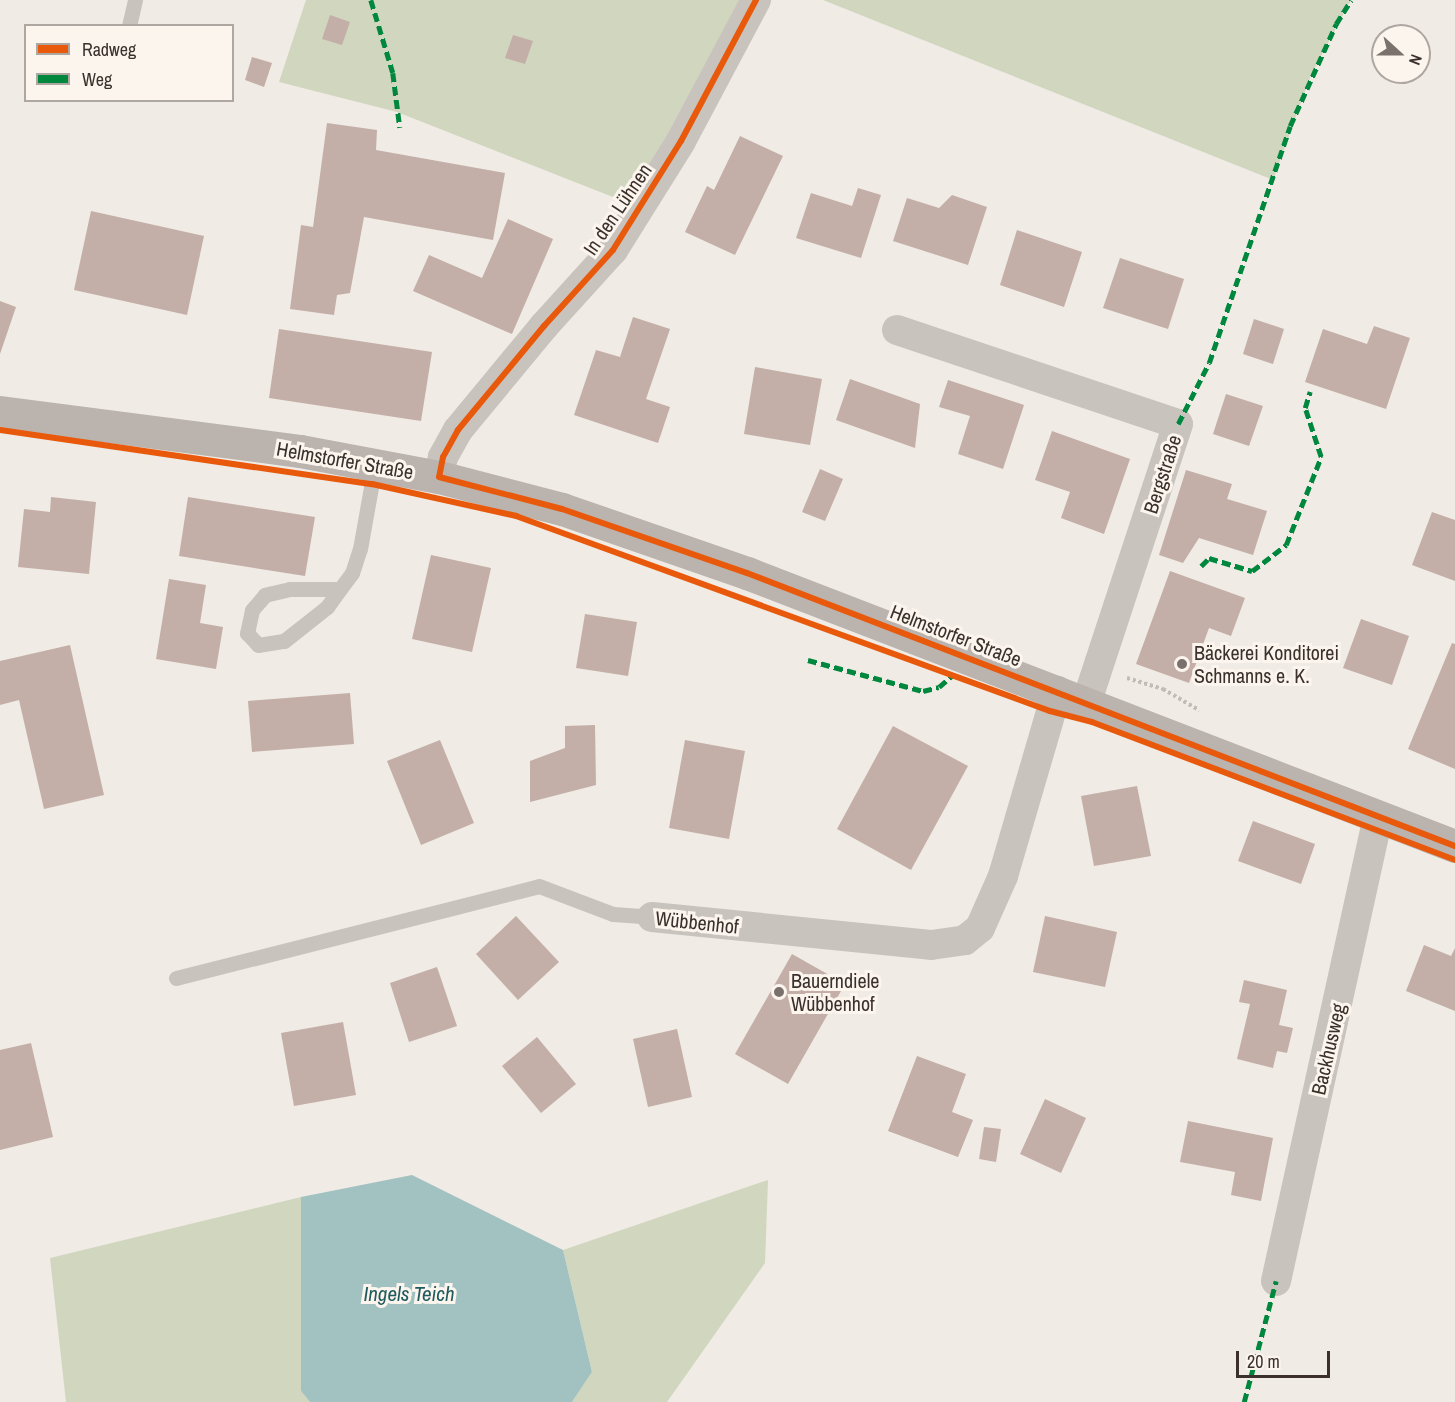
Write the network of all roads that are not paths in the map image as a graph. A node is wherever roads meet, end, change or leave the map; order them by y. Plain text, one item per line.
1 (135, 0) edge
2 (756, 0) edge
3 (129, 24) edge
4 (897, 330) dead end
5 (0, 412) edge
6 (375, 465) junction
7 (439, 477) junction
8 (340, 589) junction
9 (1071, 697) junction
10 (1378, 817) junction
11 (1455, 846) edge
12 (652, 917) joint
13 (176, 978) dead end
14 (1276, 1281) dead end

1 - 3 lane
2 - 7 street, In den Lühnen
4 - 9 street, Bergstraße
5 - 6 main road, Helmstorfer Straße
6 - 7 main road, Helmstorfer Straße
6 - 8 lane
7 - 9 main road, Helmstorfer Straße
8 - 8 lane
9 - 10 main road, Helmstorfer Straße
9 - 12 street, Wübbenhof
10 - 11 main road, Helmstorfer Straße
10 - 14 street, Backhusweg
12 - 13 lane, Wübbenhof

